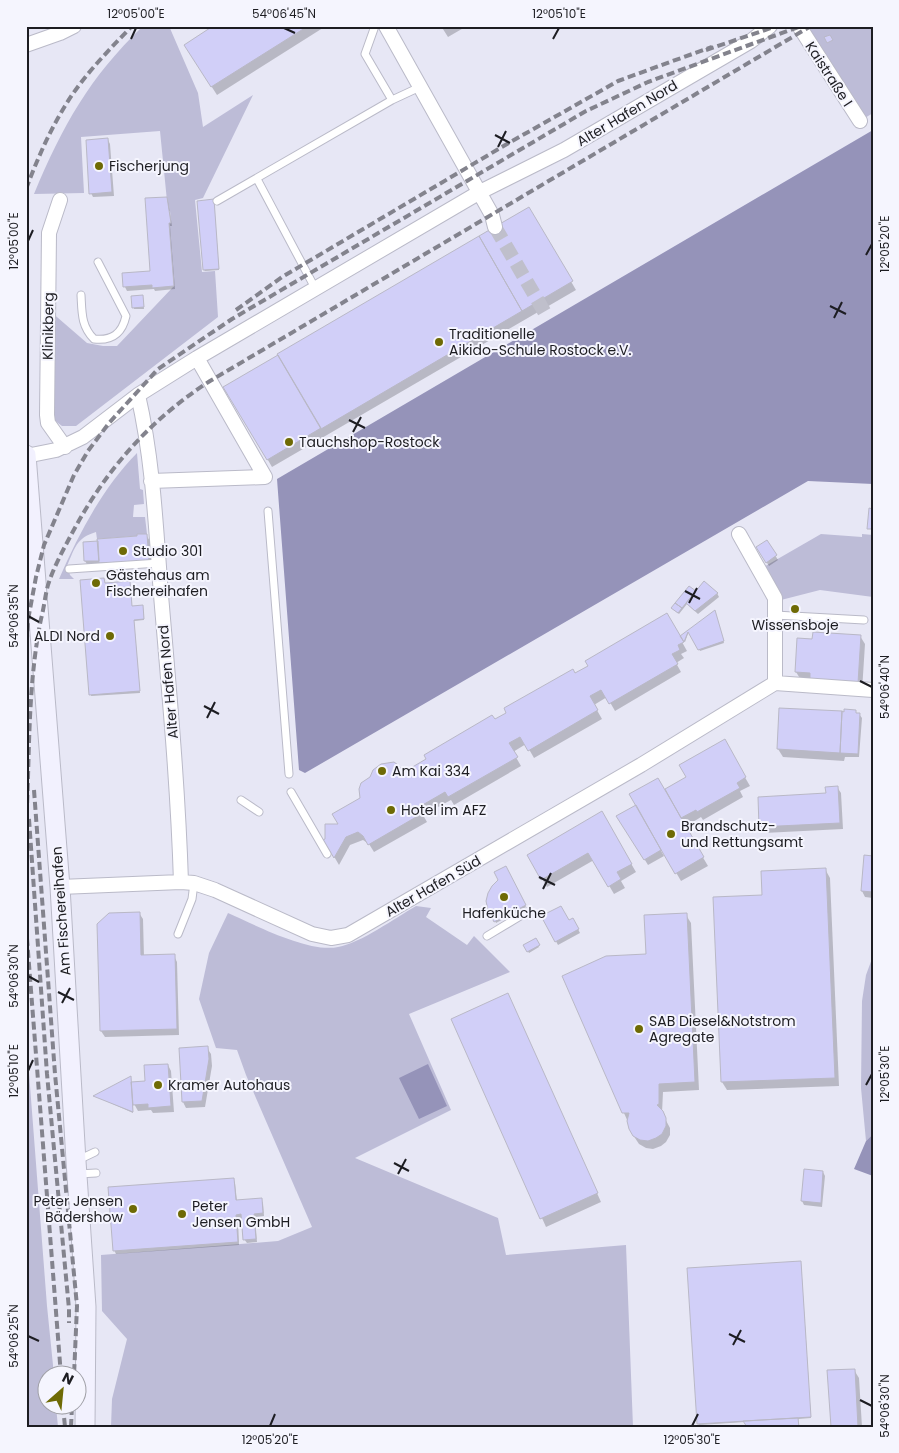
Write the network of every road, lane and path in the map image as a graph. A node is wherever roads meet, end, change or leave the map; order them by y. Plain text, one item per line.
1 (74, 26) edge
2 (374, 26) edge
3 (386, 26) edge
4 (770, 26) edge
5 (799, 26) edge
6 (26, 45) edge
7 (420, 87) junction
8 (392, 100) junction
9 (860, 121) dead end
10 (257, 179) junction
11 (480, 192) junction
12 (60, 200) dead end
13 (217, 202) dead end
14 (495, 227) tunnel mouth
15 (98, 262) dead end
16 (315, 288) junction
17 (81, 295) dead end
18 (197, 358) junction
19 (138, 395) junction
20 (65, 447) junction
21 (26, 455) edge
22 (151, 481) junction
23 (268, 511) dead end
24 (739, 534) dead end
25 (159, 563) junction
26 (69, 569) dead end
27 (775, 615) junction
28 (864, 620) dead end
29 (775, 683) junction
30 (873, 690) edge
31 (289, 774) dead end
32 (291, 792) dead end
33 (241, 800) dead end
34 (259, 812) dead end
35 (327, 854) dead end
36 (188, 883) junction
37 (60, 887) junction
38 (528, 912) dead end
39 (178, 934) dead end
40 (487, 936) dead end
41 (95, 1152) dead end
42 (77, 1168) junction
43 (96, 1173) dead end
44 (85, 1427) edge

1 - 6 street
2 - 8 lane
3 - 7 street
4 - 11 street, Alter Hafen Nord
5 - 9 street, Kaistraße I
7 - 8 lane
7 - 11 street
8 - 10 lane
10 - 13 lane
10 - 16 lane
11 - 14 street
11 - 16 street, Alter Hafen Nord
12 - 20 street, Klinikberg
15 - 17 lane
16 - 18 street, Alter Hafen Nord
18 - 19 street, Alter Hafen Nord
18 - 22 street
19 - 20 street, Alter Hafen Nord
19 - 22 street, Alter Hafen Nord
20 - 21 street, Alter Hafen Nord
21 - 37 street, Am Fischereihafen
22 - 25 street, Alter Hafen Nord
23 - 31 lane
24 - 27 street
25 - 26 lane
25 - 36 street, Alter Hafen Nord
27 - 28 lane
27 - 29 street
29 - 30 street
29 - 36 street, Alter Hafen Süd
32 - 35 lane
33 - 34 lane
36 - 37 street, Alter Hafen Süd
36 - 39 lane
37 - 42 street, Am Fischereihafen
38 - 40 lane
41 - 42 lane
42 - 43 lane
42 - 44 street, Am Fischereihafen

